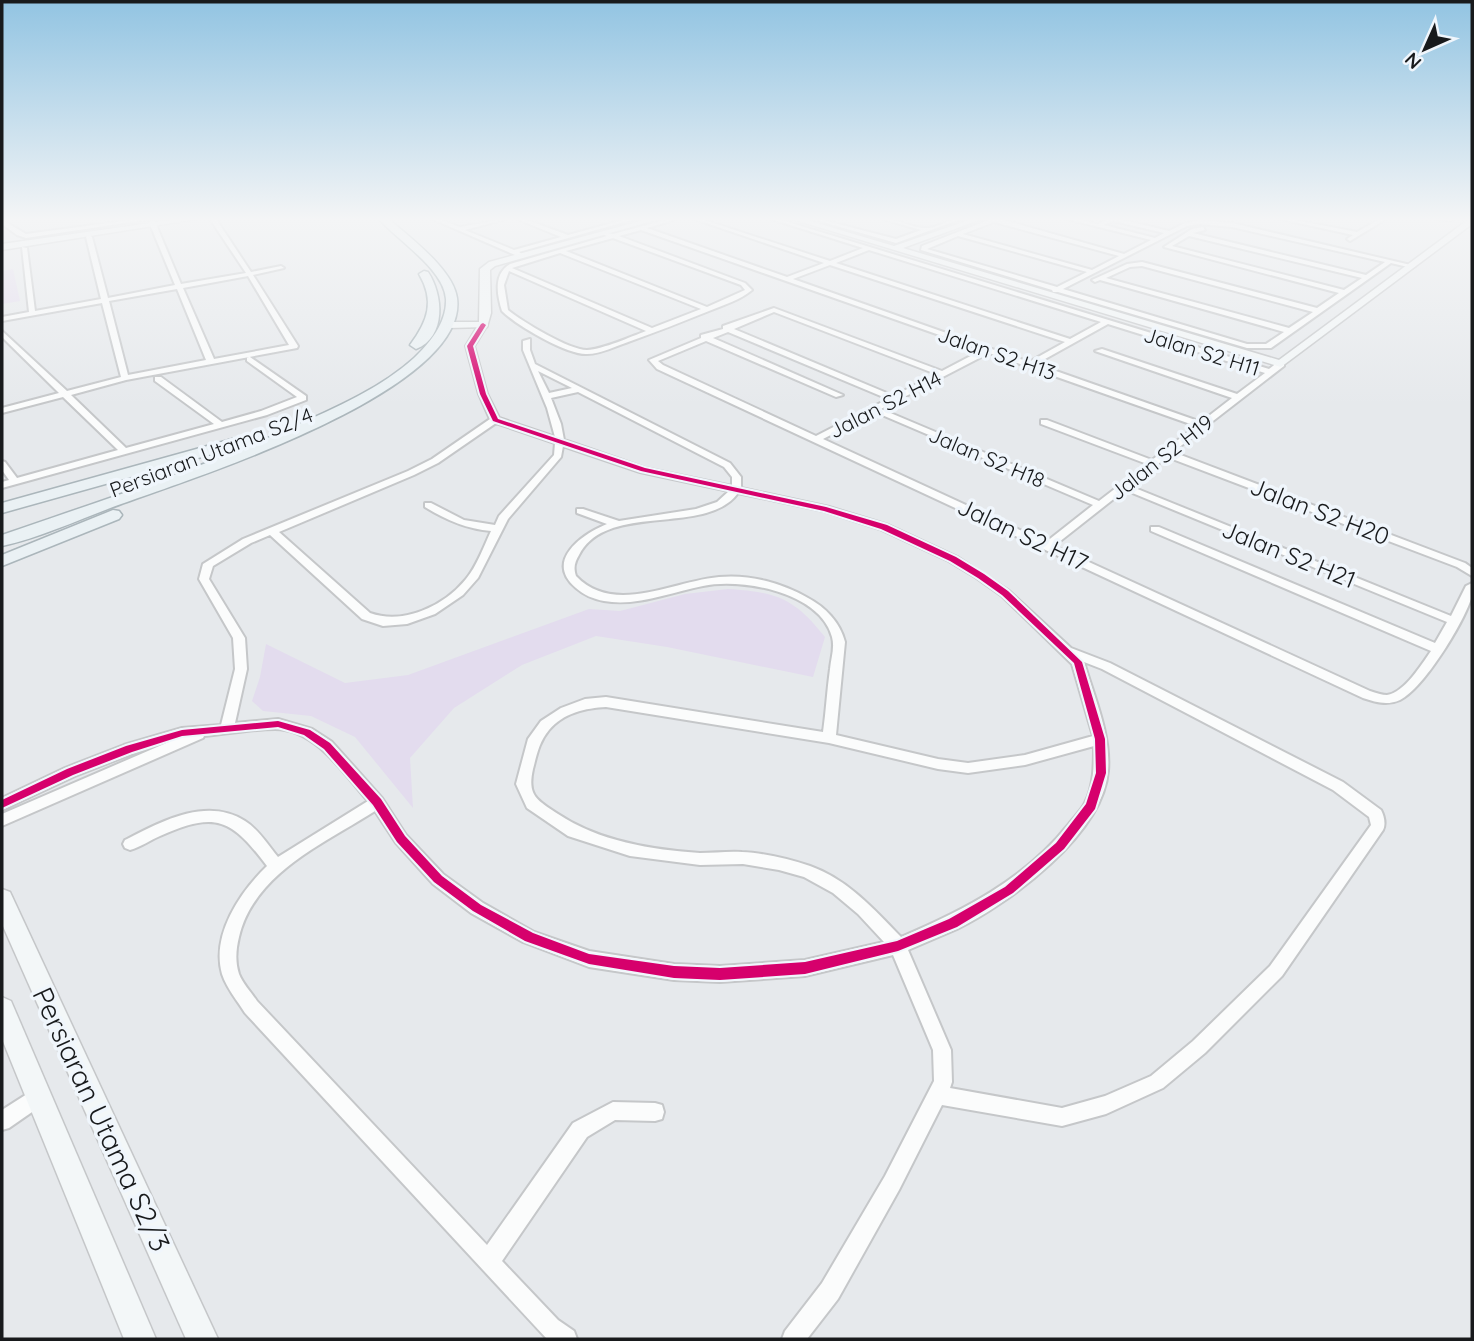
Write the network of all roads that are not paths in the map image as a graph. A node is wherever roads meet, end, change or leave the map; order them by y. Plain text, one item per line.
1 (28, 282) edge
2 (101, 282) edge
3 (175, 282) edge
4 (204, 282) edge
5 (254, 282) edge
6 (429, 282) edge
7 (443, 282) edge
8 (485, 282) edge
9 (500, 282) edge
10 (538, 282) edge
11 (637, 282) edge
12 (736, 282) edge
13 (794, 282) edge
14 (887, 282) edge
15 (978, 282) edge
16 (1017, 282) edge
17 (1020, 282) edge
18 (1073, 282) edge
19 (1092, 282) edge
20 (1113, 282) edge
21 (1208, 282) edge
22 (1302, 282) edge
23 (1362, 282) edge
24 (1391, 282) edge
25 (177, 286) junction
26 (1052, 292) junction
27 (1066, 293) junction
28 (1346, 293) junction
29 (105, 298) junction
30 (706, 309) junction
31 (1319, 311) junction
32 (32, 312) junction
33 (2, 319) edge
34 (1107, 322) junction
35 (448, 325) junction
36 (483, 325) junction
37 (726, 328) junction
38 (650, 330) junction
39 (1290, 331) junction
40 (2, 333) edge
41 (704, 337) junction
42 (527, 341) dead end
43 (1071, 342) junction
44 (989, 350) junction
45 (1099, 351) dead end
46 (250, 359) dead end
47 (211, 362) junction
48 (1031, 365) junction
49 (534, 366) junction
50 (1275, 368) junction
51 (943, 374) junction
52 (125, 378) junction
53 (158, 379) dead end
54 (580, 389) junction
55 (65, 393) junction
56 (548, 396) junction
57 (839, 396) dead end
58 (1238, 397) junction
59 (894, 399) junction
60 (874, 410) junction
61 (2, 411) edge
62 (495, 420) junction
63 (1044, 422) dead end
64 (221, 425) junction
65 (1202, 425) junction
66 (518, 428) junction
67 (819, 438) junction
68 (465, 440) junction
69 (260, 442) junction
70 (562, 444) junction
71 (125, 452) junction
72 (1166, 453) junction
73 (1153, 463) junction
74 (2, 464) edge
75 (15, 481) junction
76 (2, 485) edge
77 (1123, 486) junction
78 (736, 488) junction
79 (428, 505) dead end
80 (1100, 505) junction
81 (2, 508) edge
82 (580, 511) dead end
83 (618, 524) junction
84 (497, 528) junction
85 (2, 529) edge
86 (1155, 529) dead end
87 (272, 531) junction
88 (66, 536) junction
89 (2, 541) edge
90 (1048, 545) junction
91 (2, 561) edge
92 (2, 571) edge
93 (1472, 573) edge
94 (1472, 586) edge
95 (1454, 621) junction
96 (1438, 649) junction
97 (1069, 652) junction
98 (227, 728) junction
99 (829, 738) junction
100 (1100, 739) junction
101 (51, 789) junction
102 (377, 802) junction
103 (2, 804) edge
104 (2, 820) edge
105 (131, 844) dead end
106 (277, 867) junction
107 (2, 899) edge
108 (898, 946) junction
109 (2, 1009) edge
110 (937, 1095) junction
111 (38, 1097) junction
112 (655, 1112) dead end
113 (2, 1121) edge
114 (488, 1262) junction
115 (140, 1339) edge
116 (202, 1339) edge
117 (566, 1339) edge
118 (793, 1339) edge

1 - 32 street
2 - 29 street
3 - 25 street
4 - 25 street
5 - 47 street
6 - 69 main road, Persiaran Utama S2/4
7 - 35 main road
8 - 36 street
9 - 38 street
10 - 38 street
11 - 30 street
12 - 30 street
13 - 44 street, Jalan S2 H13
14 - 43 street
15 - 34 street, Jalan S2 H11
16 - 26 street
17 - 26 street
18 - 26 street
19 - 27 street
20 - 39 street
21 - 31 street
22 - 28 street
23 - 28 street
24 - 50 street, Jalan S2 H19
25 - 29 street
25 - 47 street
26 - 27 street
26 - 50 street
27 - 39 street
28 - 31 street
29 - 32 street
29 - 52 street
30 - 38 street
31 - 39 street
32 - 33 street
34 - 43 street
34 - 50 street, Jalan S2 H11
35 - 36 street
35 - 69 main road
36 - 62 street
37 - 41 street
37 - 51 street
37 - 59 street
40 - 55 street
41 - 57 street
41 - 67 street, Jalan S2 H17
42 - 49 street
43 - 48 street
44 - 48 street, Jalan S2 H13
44 - 51 street, Jalan S2 H14
45 - 58 street
46 - 64 street
47 - 52 street
48 - 65 street, Jalan S2 H13
49 - 54 street
49 - 56 street
50 - 58 street, Jalan S2 H19
51 - 59 street, Jalan S2 H14
52 - 55 street
53 - 64 street
54 - 56 street
54 - 78 street
55 - 61 street
55 - 71 street
56 - 70 street
58 - 65 street, Jalan S2 H19
59 - 60 street, Jalan S2 H14
60 - 67 street, Jalan S2 H14
60 - 80 street, Jalan S2 H18
62 - 66 street
62 - 68 street
63 - 73 street
64 - 71 street
65 - 72 street, Jalan S2 H19
66 - 68 street
66 - 70 street
67 - 90 street, Jalan S2 H17
68 - 87 street
69 - 81 main road
69 - 85 main road, Persiaran Utama S2/4
69 - 88 main road
69 - 89 main road
70 - 78 street
70 - 84 street
71 - 75 street
72 - 73 street, Jalan S2 H19
72 - 93 street, Jalan S2 H20
73 - 77 street, Jalan S2 H19
74 - 75 street
75 - 76 street
77 - 80 street, Jalan S2 H19
77 - 95 street, Jalan S2 H21
78 - 83 street
78 - 97 street
79 - 84 street
80 - 90 street, Jalan S2 H19
82 - 83 street
83 - 99 street
84 - 87 street
86 - 96 street
87 - 98 street
88 - 91 main road
88 - 92 main road
90 - 96 street, Jalan S2 H17
94 - 95 street
95 - 96 street
97 - 100 street
97 - 110 street
98 - 101 street
98 - 102 street
99 - 100 street
99 - 108 street
100 - 108 street
101 - 103 street
101 - 104 street
102 - 106 street
102 - 108 street
105 - 106 street
106 - 114 street
107 - 116 street, Persiaran Utama S2/3
108 - 110 street
109 - 111 street, Persiaran Utama S2/3
110 - 118 street
111 - 113 street
111 - 115 street, Persiaran Utama S2/3
112 - 114 street
114 - 117 street

